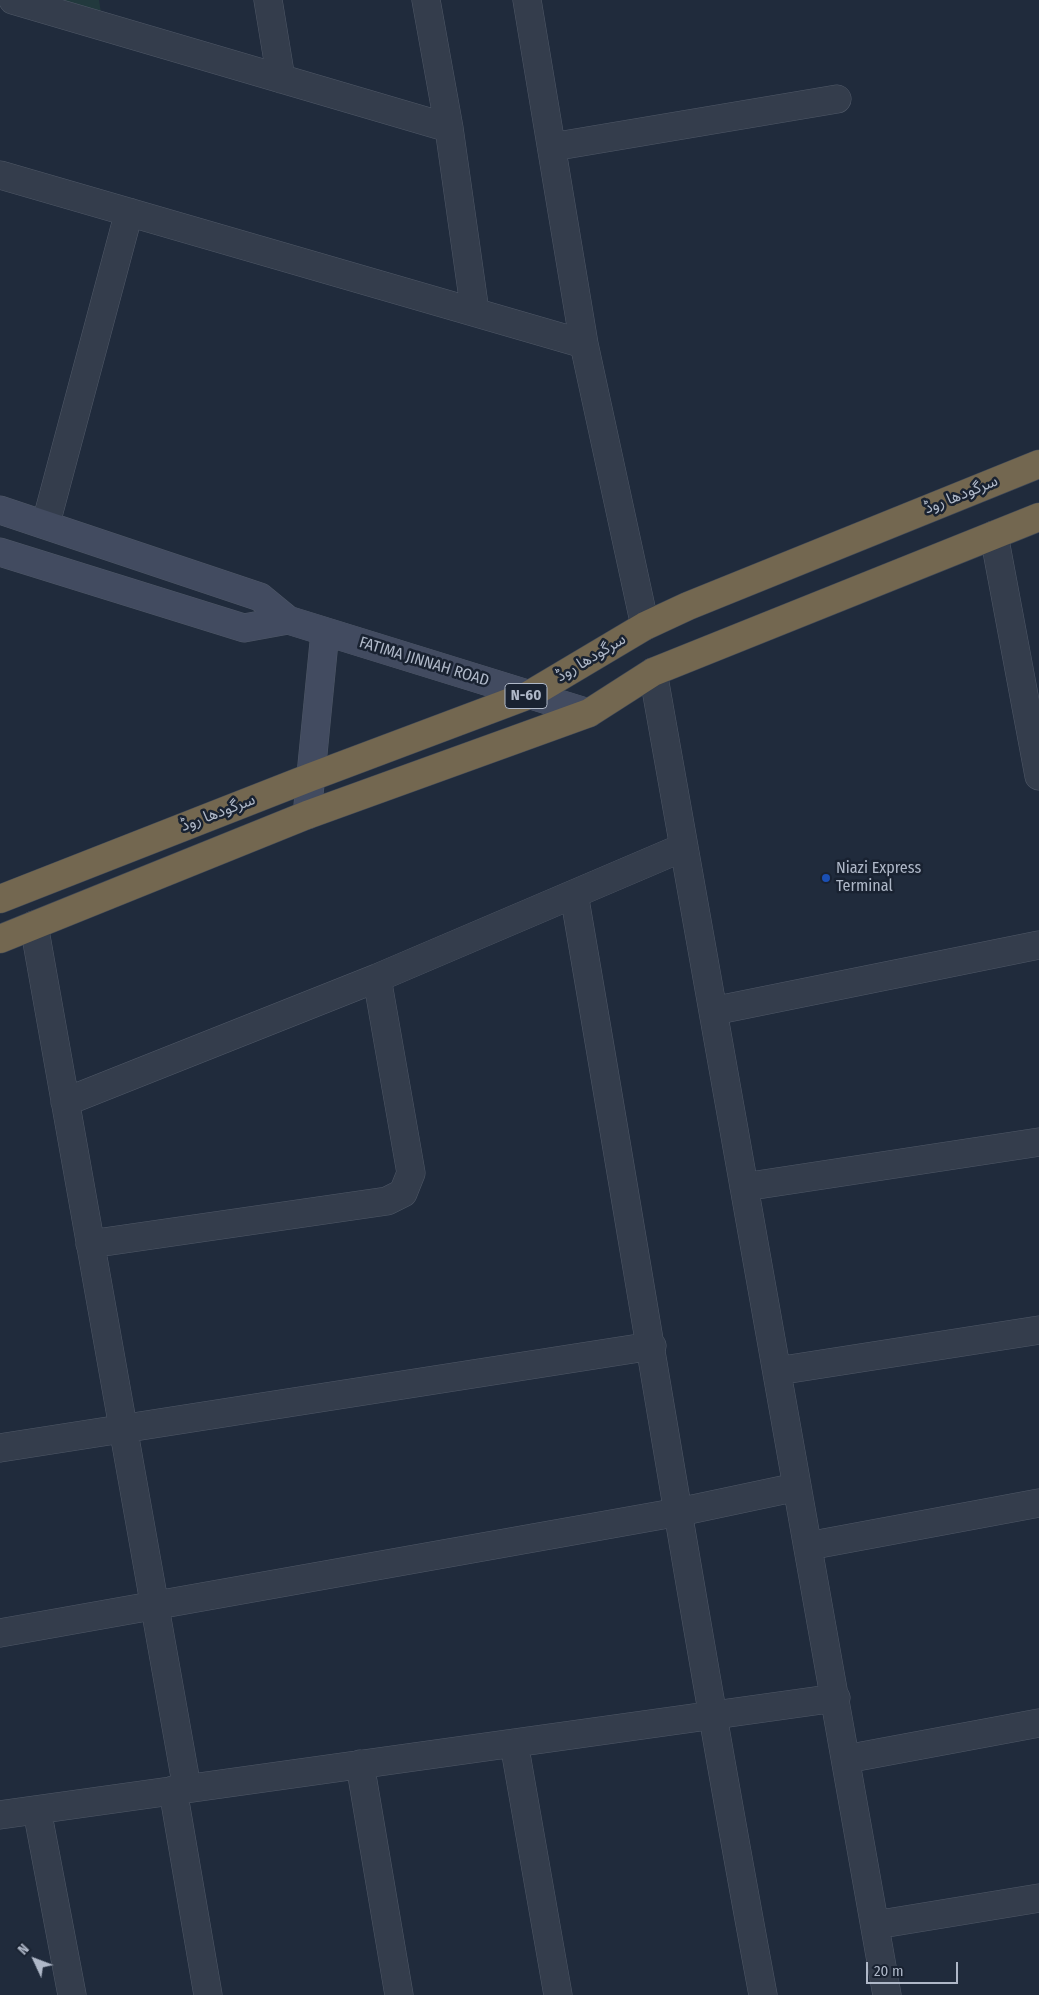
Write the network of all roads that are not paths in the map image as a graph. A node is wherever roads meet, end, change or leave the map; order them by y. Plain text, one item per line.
1 (13, 0) edge
2 (268, 0) edge
3 (426, 0) edge
4 (527, 0) edge
5 (281, 79) junction
6 (837, 99) dead end
7 (449, 128) junction
8 (552, 147) junction
9 (0, 175) edge
10 (129, 212) junction
11 (475, 312) junction
12 (584, 344) junction
13 (1039, 464) edge
14 (0, 510) edge
15 (1039, 517) edge
16 (46, 524) junction
17 (994, 535) junction
18 (0, 552) edge
19 (288, 620) junction
20 (645, 626) junction
21 (324, 632) junction
22 (653, 672) junction
23 (529, 695) junction
24 (589, 713) junction
25 (1035, 737) edge
26 (310, 776) junction
27 (1039, 776) edge
28 (307, 814) junction
29 (684, 846) junction
30 (574, 894) junction
31 (0, 899) edge
32 (34, 926) junction
33 (0, 939) edge
34 (1039, 945) edge
35 (377, 978) junction
36 (713, 1011) junction
37 (65, 1102) junction
38 (1039, 1142) edge
39 (744, 1187) junction
40 (90, 1244) junction
41 (1039, 1330) edge
42 (652, 1346) junction
43 (777, 1371) junction
44 (123, 1429) junction
45 (0, 1448) edge
46 (797, 1487) junction
47 (1039, 1503) edge
48 (679, 1512) junction
49 (808, 1546) junction
50 (155, 1607) junction
51 (0, 1633) edge
52 (836, 1698) junction
53 (711, 1715) junction
54 (1039, 1723) edge
55 (514, 1743) junction
56 (846, 1759) junction
57 (360, 1764) junction
58 (180, 1789) junction
59 (37, 1810) junction
60 (0, 1815) edge
61 (1039, 1898) edge
62 (875, 1925) junction
63 (72, 1995) edge
64 (208, 1995) edge
65 (399, 1995) edge
66 (558, 1995) edge
67 (764, 1995) edge
68 (887, 1995) edge

1 - 5 street
2 - 5 street
3 - 7 street
4 - 8 street
5 - 7 street
6 - 8 street
7 - 11 street
8 - 12 street
9 - 10 street
10 - 11 street
10 - 16 street
11 - 12 street
12 - 20 street
13 - 20 highway, سرگودھا روڈ / N-60
14 - 16 main road, FATIMA JINNAH ROAD
15 - 17 highway, N-60
16 - 19 main road, FATIMA JINNAH ROAD
17 - 22 highway, N-60
17 - 25 street
18 - 19 main road, FATIMA JINNAH ROAD
19 - 21 main road, FATIMA JINNAH ROAD
20 - 23 highway, سرگودھا روڈ / N-60
21 - 23 main road, FATIMA JINNAH ROAD
21 - 26 main road
22 - 24 highway, N-60
22 - 29 street
23 - 24 main road, FATIMA JINNAH ROAD
23 - 26 highway, سرگودھا روڈ / N-60
24 - 28 highway, N-60
25 - 27 street
26 - 28 main road
26 - 31 highway, سرگودھا روڈ / N-60
28 - 32 highway, N-60
29 - 30 street
29 - 36 street
30 - 35 street
30 - 42 street
32 - 33 highway, N-60
32 - 37 street
34 - 36 street
35 - 37 street
35 - 40 street
36 - 39 street
37 - 40 street
38 - 39 street
39 - 43 street
40 - 44 street
41 - 43 street
42 - 44 street
42 - 48 street
43 - 46 street
44 - 45 street
44 - 50 street
46 - 48 street
46 - 49 street
47 - 49 street
48 - 50 street
48 - 53 street
49 - 52 street
50 - 51 street
50 - 58 street
52 - 53 street
52 - 56 street
53 - 55 street
53 - 67 street
54 - 56 street
55 - 57 street
55 - 66 street
56 - 62 street
57 - 58 street
57 - 65 street
58 - 59 street
58 - 64 street
59 - 60 street
59 - 63 street
61 - 62 street
62 - 68 street

